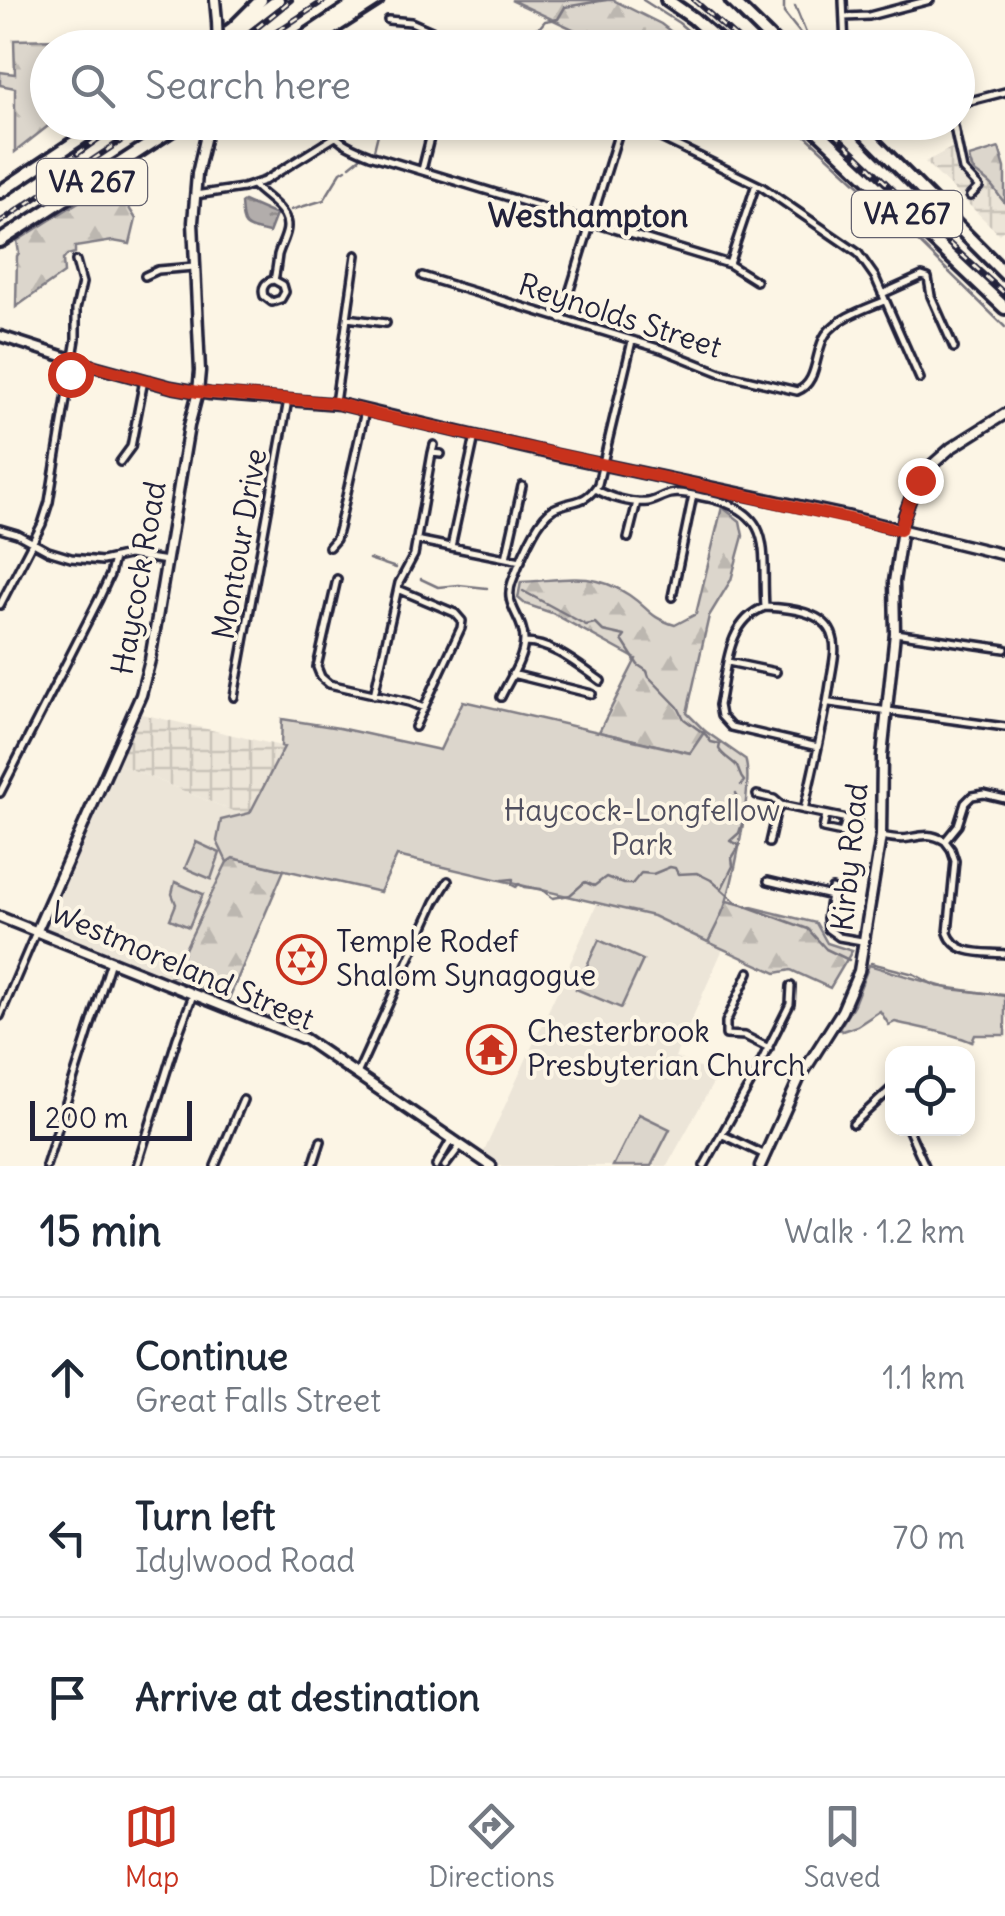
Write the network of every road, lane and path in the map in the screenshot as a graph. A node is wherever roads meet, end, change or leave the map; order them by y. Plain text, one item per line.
1 (215, 0) edge
2 (261, 0) edge
3 (278, 0) edge
4 (360, 0) edge
5 (376, 0) edge
6 (668, 0) edge
7 (731, 0) edge
8 (844, 0) edge
9 (930, 0) edge
10 (844, 18) junction
11 (388, 20) dead end
12 (217, 30) edge
13 (230, 30) edge
14 (240, 30) edge
15 (315, 30) edge
16 (330, 30) edge
17 (430, 30) edge
18 (707, 30) edge
19 (762, 30) edge
20 (844, 30) edge
21 (1005, 92) edge
22 (975, 100) edge
23 (78, 140) edge
24 (144, 140) edge
25 (156, 140) edge
26 (205, 140) edge
27 (330, 140) edge
28 (340, 140) edge
29 (430, 140) edge
30 (619, 140) edge
31 (663, 140) edge
32 (827, 140) edge
33 (872, 140) edge
34 (957, 140) edge
35 (422, 170) junction
36 (756, 184) junction
37 (254, 186) junction
38 (0, 192) edge
39 (195, 195) junction
40 (970, 196) dead end
41 (589, 223) junction
42 (0, 234) edge
43 (0, 242) edge
44 (356, 255) dead end
45 (76, 261) dead end
46 (730, 264) junction
47 (194, 267) junction
48 (1005, 274) edge
49 (145, 276) dead end
50 (422, 276) dead end
51 (274, 280) junction
52 (756, 280) dead end
53 (883, 298) junction
54 (1005, 308) edge
55 (347, 318) junction
56 (561, 318) junction
57 (386, 323) dead end
58 (0, 336) edge
59 (632, 341) junction
60 (954, 348) dead end
61 (72, 360) junction
62 (920, 379) dead end
63 (144, 380) junction
64 (198, 392) junction
65 (289, 399) junction
66 (335, 403) junction
67 (365, 411) junction
68 (1005, 414) edge
69 (475, 436) junction
70 (434, 444) dead end
71 (432, 453) junction
72 (441, 454) dead end
73 (120, 462) dead end
74 (603, 464) junction
75 (522, 486) dead end
76 (596, 489) junction
77 (694, 495) junction
78 (637, 502) junction
79 (0, 528) edge
80 (900, 530) junction
81 (628, 538) dead end
82 (416, 540) junction
83 (33, 542) junction
84 (328, 547) dead end
85 (451, 547) junction
86 (1005, 555) edge
87 (114, 558) junction
88 (506, 558) junction
89 (167, 561) junction
90 (522, 561) junction
91 (337, 579) dead end
92 (335, 588) junction
93 (398, 589) junction
94 (345, 590) dead end
95 (672, 597) dead end
96 (0, 605) edge
97 (765, 607) junction
98 (895, 633) junction
99 (524, 642) junction
100 (1005, 648) edge
101 (728, 662) junction
102 (776, 672) dead end
103 (512, 674) junction
104 (602, 681) dead end
105 (374, 694) junction
106 (592, 694) dead end
107 (501, 696) dead end
108 (234, 697) dead end
109 (828, 703) junction
110 (424, 708) junction
111 (886, 710) junction
112 (1005, 726) edge
113 (415, 727) dead end
114 (818, 748) junction
115 (0, 793) edge
116 (757, 795) dead end
117 (1005, 799) edge
118 (781, 805) junction
119 (804, 810) junction
120 (826, 815) junction
121 (846, 819) junction
122 (857, 822) dead end
123 (882, 836) junction
124 (945, 841) junction
125 (769, 843) dead end
126 (448, 881) dead end
127 (768, 881) dead end
128 (0, 916) edge
129 (37, 930) junction
130 (865, 942) junction
131 (1005, 954) edge
132 (110, 961) junction
133 (749, 972) dead end
134 (791, 986) dead end
135 (193, 996) junction
136 (0, 1016) edge
137 (769, 1048) junction
138 (357, 1074) junction
139 (885, 1095) edge
140 (243, 1100) dead end
141 (853, 1124) dead end
142 (722, 1134) junction
143 (912, 1136) edge
144 (452, 1138) junction
145 (322, 1141) dead end
146 (461, 1144) junction
147 (765, 1155) junction
148 (46, 1166) edge
149 (137, 1166) edge
150 (215, 1166) edge
151 (314, 1166) edge
152 (436, 1166) edge
153 (445, 1166) edge
154 (491, 1166) edge
155 (704, 1166) edge
156 (760, 1166) edge
157 (925, 1166) edge

1 - 12 main road, bridge
2 - 13 highway
3 - 14 highway
4 - 15 highway
5 - 16 highway
6 - 18 highway
7 - 19 highway
8 - 10 street
9 - 10 street
10 - 20 street
11 - 17 street
21 - 22 street
23 - 38 highway
24 - 42 highway
25 - 43 highway, VA 267
26 - 39 main road, Haycock Road
27 - 37 street
28 - 35 street
29 - 35 street
30 - 41 street
31 - 36 street
32 - 54 highway, VA 267
33 - 48 highway, VA 267
34 - 40 street
35 - 41 street
36 - 46 street
36 - 53 street
37 - 39 street
37 - 51 street
39 - 47 main road, Haycock Road
41 - 46 street
41 - 56 street
44 - 55 street
45 - 61 street
46 - 52 street
47 - 49 street
47 - 64 main road, Haycock Road
50 - 56 street, Reynolds Street
51 - 51 street
53 - 59 street, Reynolds Street
53 - 60 street
53 - 62 street
55 - 57 street
55 - 66 street
56 - 59 street, Reynolds Street
58 - 61 main road
59 - 74 street
61 - 63 main road
61 - 83 street
63 - 64 main road
63 - 73 street
64 - 65 main road
64 - 89 main road, Haycock Road
65 - 66 main road
65 - 108 street, Montour Drive
66 - 67 main road
67 - 69 main road
67 - 84 street
68 - 80 main road, Kirby Road
69 - 74 main road
69 - 85 street
70 - 71 street
71 - 72 street
71 - 82 street
74 - 76 street
74 - 80 main road
75 - 88 street
76 - 78 street
76 - 90 street
77 - 78 street
77 - 95 street
77 - 97 street
78 - 81 street
79 - 83 street
80 - 86 main road
80 - 98 main road, Kirby Road
82 - 85 street
82 - 93 street
83 - 87 street
83 - 96 street
85 - 88 street
87 - 89 street
87 - 115 street
88 - 90 street
89 - 129 main road, Haycock Road
90 - 99 street
91 - 92 street
92 - 94 street
92 - 105 street
93 - 105 street
93 - 110 street
97 - 101 street
97 - 109 street
98 - 100 street
98 - 111 main road, Kirby Road
99 - 103 street
99 - 104 street
101 - 102 street
101 - 114 street
103 - 106 street
103 - 107 street
105 - 110 street
109 - 111 street
109 - 114 street
110 - 113 street
111 - 112 street
111 - 123 main road, Kirby Road
114 - 119 street
116 - 118 street
117 - 124 street
118 - 119 street
118 - 125 street
119 - 120 street
120 - 121 street
120 - 121 street
121 - 122 street
123 - 124 street
123 - 130 main road, Kirby Road
124 - 131 street
126 - 138 street
127 - 130 street
128 - 129 main road, Westmoreland Street
129 - 132 main road, Westmoreland Street
129 - 136 street, Haycock Road
130 - 147 main road, Kirby Road
132 - 135 main road, Westmoreland Street
132 - 148 street
133 - 137 street
134 - 137 street
135 - 138 main road, Westmoreland Street
135 - 149 street
137 - 142 street
138 - 144 main road, Westmoreland Street
139 - 141 street
140 - 150 street
142 - 147 street
142 - 155 street
143 - 157 street
144 - 146 main road, Westmoreland Street
144 - 152 street
145 - 151 street
146 - 153 street
146 - 154 main road, Westmoreland Street
147 - 156 main road, Kirby Road

